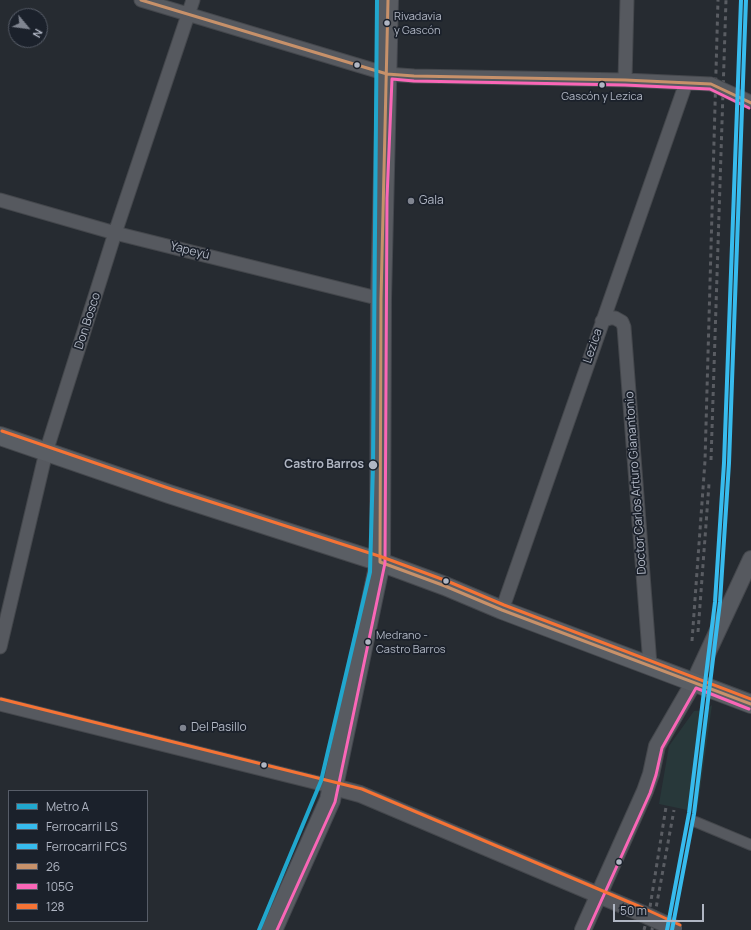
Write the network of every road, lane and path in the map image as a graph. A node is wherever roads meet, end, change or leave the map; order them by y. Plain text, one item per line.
1 (141, 0) edge
2 (193, 0) edge
3 (388, 0) edge
4 (627, 0) edge
5 (188, 15) junction
6 (387, 74) junction
7 (625, 80) junction
8 (686, 83) junction
9 (749, 102) edge
10 (0, 200) edge
11 (116, 233) junction
12 (381, 299) junction
13 (602, 321) junction
14 (0, 436) edge
15 (46, 452) junction
16 (751, 559) edge
17 (380, 562) junction
18 (502, 610) junction
19 (0, 647) edge
20 (650, 665) junction
21 (694, 682) junction
22 (0, 704) edge
23 (751, 704) edge
24 (334, 787) junction
25 (696, 822) dead end
26 (751, 845) edge
27 (599, 895) junction
28 (676, 929) edge
29 (272, 930) edge
30 (583, 930) edge

1 - 5 street
2 - 5 street, Don Bosco
3 - 6 main road
4 - 7 street
5 - 6 street
5 - 11 street, Don Bosco
6 - 7 street
6 - 12 main road
7 - 8 street
8 - 9 street, bridge
8 - 13 street, Lezica
10 - 11 street, Yapeyú
11 - 12 street, Yapeyú
11 - 15 street, Don Bosco
12 - 17 main road
13 - 18 street, Lezica
13 - 20 street, Doctor Carlos Arturo Gianantonio
14 - 15 main road
15 - 17 main road
15 - 19 street, Don Bosco
16 - 21 street
17 - 18 main road
17 - 24 main road
18 - 20 main road
20 - 21 main road
21 - 23 main road
21 - 27 street
22 - 24 street
24 - 27 street
24 - 29 main road
25 - 26 street
27 - 28 street, bridge
27 - 30 street

